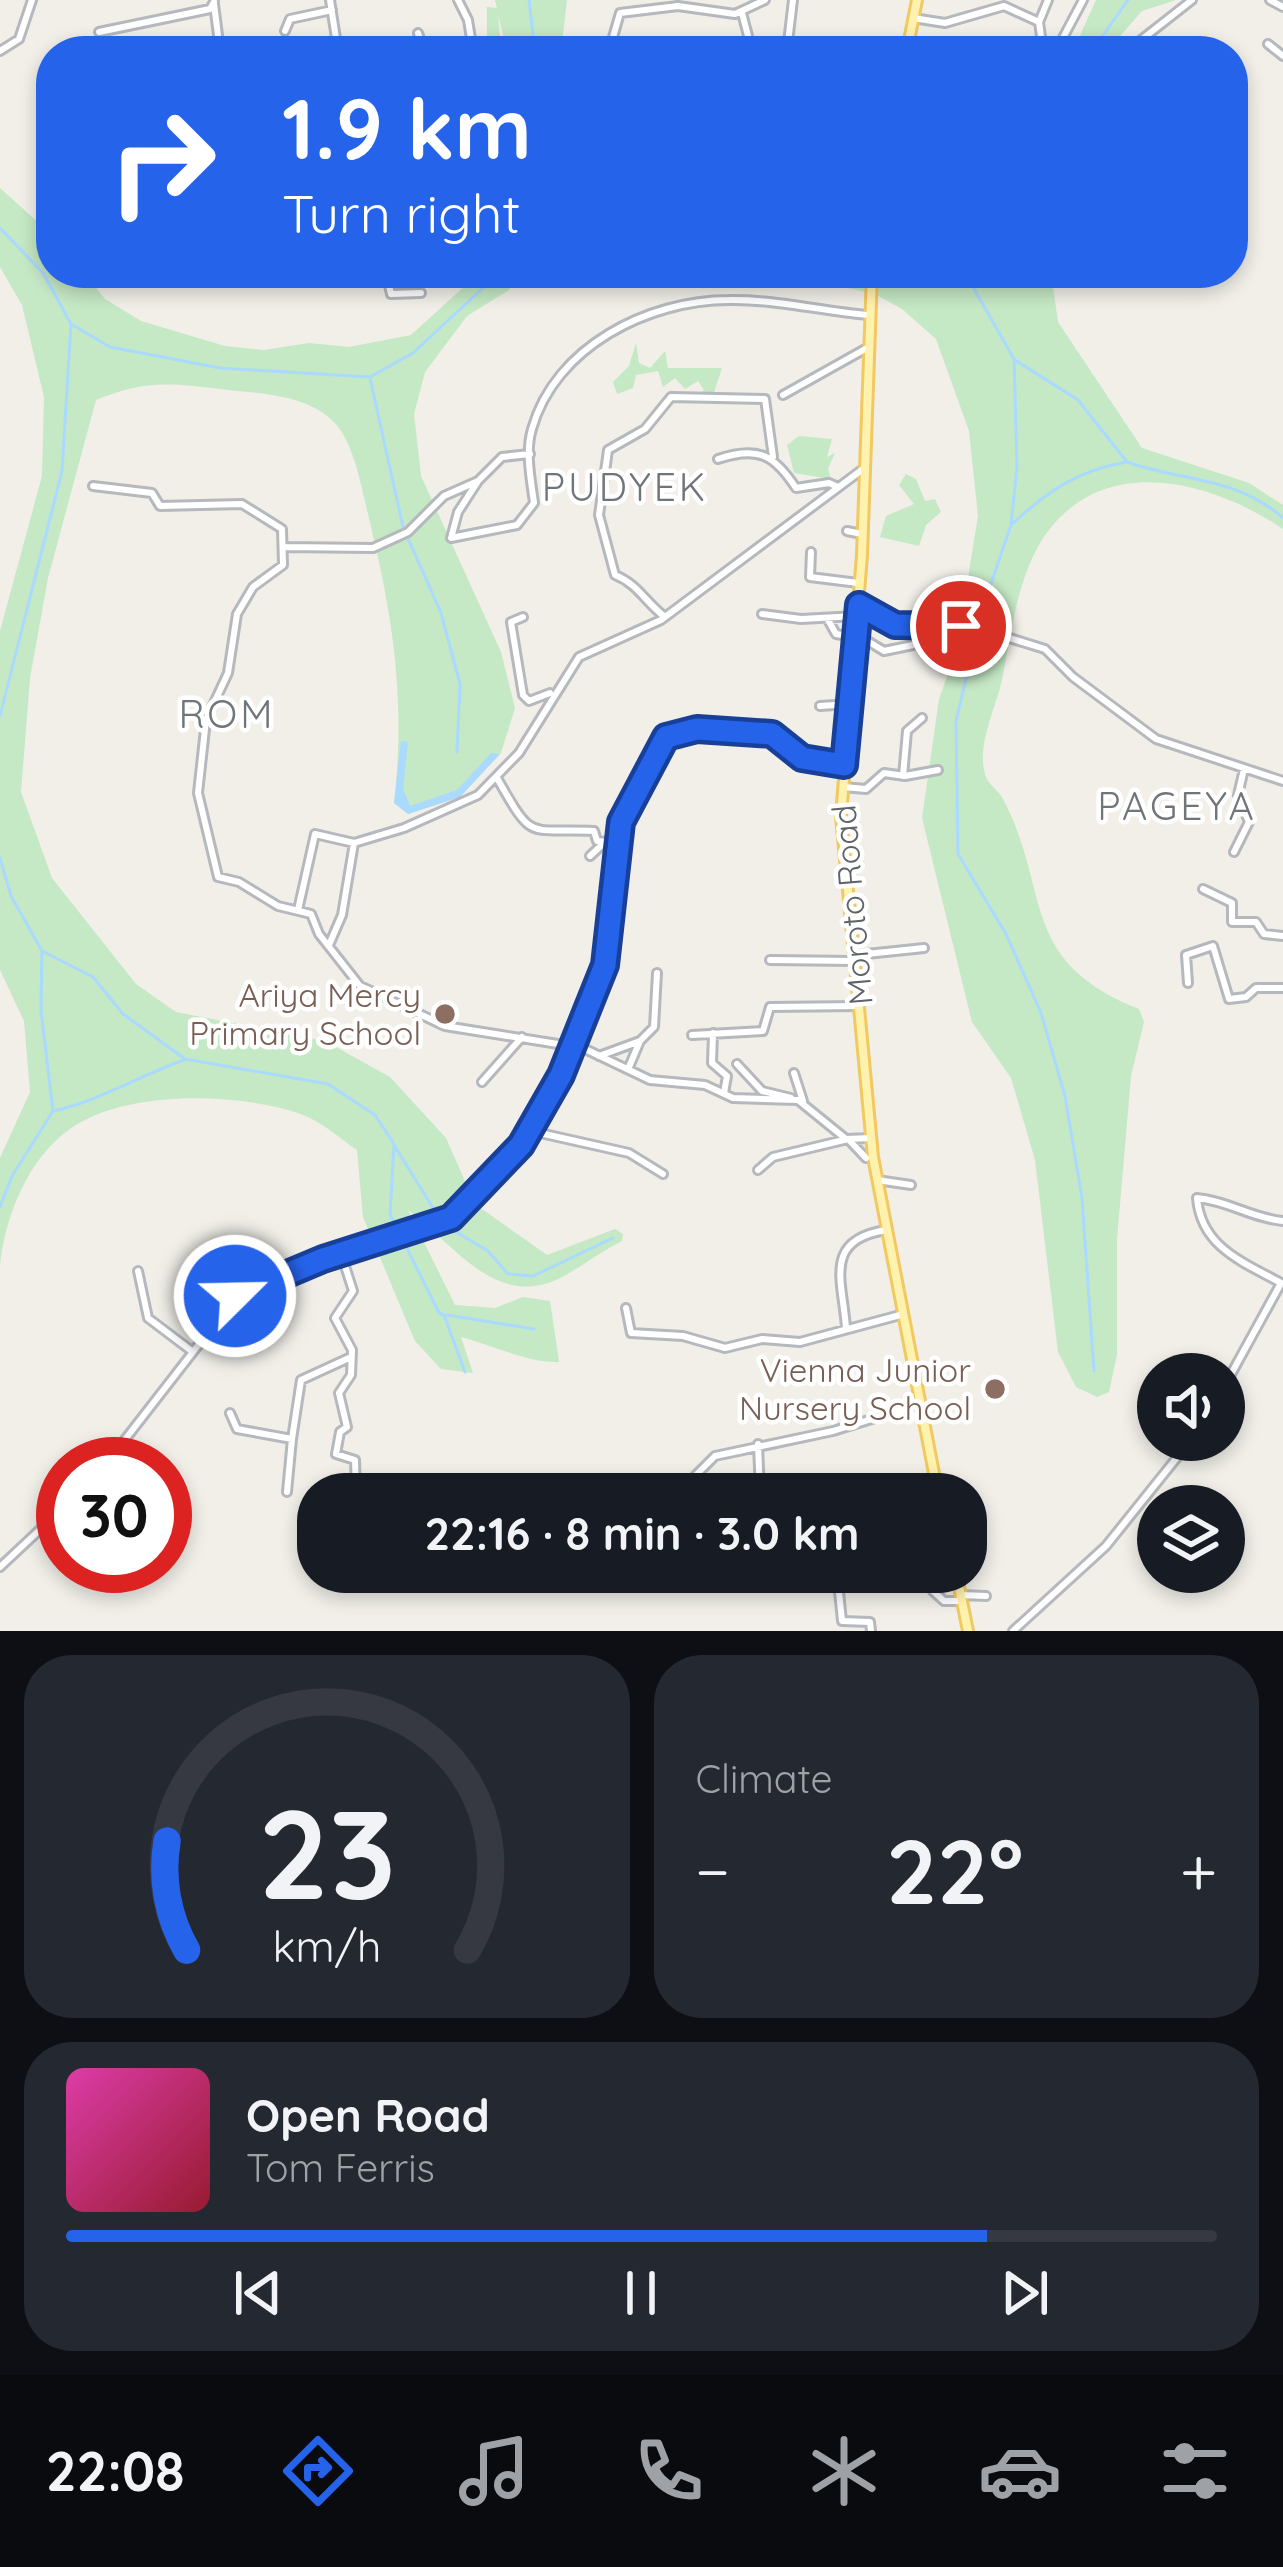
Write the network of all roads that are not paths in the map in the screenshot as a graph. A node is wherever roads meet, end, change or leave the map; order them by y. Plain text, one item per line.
1 (32, 0) edge
2 (311, 0) edge
3 (330, 0) edge
4 (458, 0) edge
5 (765, 0) edge
6 (794, 0) edge
7 (917, 0) edge
8 (1048, 0) edge
9 (1083, 0) edge
10 (1192, 0) edge
11 (1270, 0) edge
12 (214, 1) edge
13 (1283, 7) edge
14 (332, 10) junction
15 (314, 13) junction
16 (742, 13) junction
17 (913, 18) junction
18 (1039, 22) junction
19 (285, 31) dead end
20 (99, 32) dead end
21 (418, 33) dead end
22 (218, 36) edge
23 (336, 36) edge
24 (419, 36) edge
25 (471, 36) edge
26 (613, 36) edge
27 (748, 36) edge
28 (789, 36) edge
29 (910, 36) edge
30 (1041, 36) edge
31 (1064, 36) edge
32 (1146, 36) edge
33 (1268, 44) dead end
34 (0, 50) edge
35 (1283, 56) edge
36 (390, 288) edge
37 (871, 288) edge
38 (421, 293) dead end
39 (868, 315) junction
40 (867, 348) junction
41 (783, 395) dead end
42 (528, 458) junction
43 (773, 458) junction
44 (718, 459) dead end
45 (863, 470) junction
46 (478, 481) junction
47 (93, 485) dead end
48 (838, 488) junction
49 (847, 531) dead end
50 (862, 534) junction
51 (284, 547) junction
52 (811, 552) dead end
53 (860, 584) junction
54 (858, 610) junction
55 (762, 614) dead end
56 (523, 617) dead end
57 (665, 617) junction
58 (827, 618) junction
59 (855, 636) junction
60 (913, 645) dead end
61 (553, 691) junction
62 (529, 701) junction
63 (850, 704) junction
64 (820, 706) dead end
65 (540, 717) junction
66 (922, 718) dead end
67 (844, 765) junction
68 (1244, 769) junction
69 (938, 770) dead end
70 (903, 776) junction
71 (497, 778) junction
72 (1283, 781) edge
73 (843, 787) junction
74 (354, 843) junction
75 (604, 843) junction
76 (619, 843) junction
77 (1234, 852) dead end
78 (590, 856) dead end
79 (1203, 889) dead end
80 (298, 910) junction
81 (1283, 936) edge
82 (329, 945) junction
83 (924, 948) dead end
84 (857, 958) junction
85 (770, 960) dead end
86 (657, 973) dead end
87 (1187, 983) dead end
88 (1283, 988) edge
89 (862, 1007) junction
90 (713, 1033) junction
91 (692, 1035) dead end
92 (522, 1037) junction
93 (640, 1041) junction
94 (572, 1047) junction
95 (598, 1057) junction
96 (737, 1064) dead end
97 (629, 1067) junction
98 (794, 1073) dead end
99 (482, 1082) dead end
100 (724, 1093) junction
101 (794, 1100) junction
102 (805, 1104) junction
103 (532, 1131) junction
104 (871, 1138) junction
105 (848, 1139) junction
106 (866, 1158) dead end
107 (758, 1170) dead end
108 (663, 1174) dead end
109 (877, 1180) junction
110 (911, 1185) dead end
111 (1283, 1221) edge
112 (886, 1230) junction
113 (353, 1251) junction
114 (138, 1270) dead end
115 (1282, 1282) edge
116 (626, 1308) dead end
117 (900, 1315) junction
118 (846, 1328) junction
119 (193, 1352) junction
120 (1243, 1353) edge
121 (349, 1358) junction
122 (921, 1410) junction
123 (230, 1413) dead end
124 (127, 1437) edge
125 (292, 1439) junction
126 (758, 1444) junction
127 (1174, 1461) edge
128 (355, 1473) edge
129 (694, 1473) edge
130 (759, 1473) edge
131 (934, 1473) edge
132 (287, 1492) dead end
133 (36, 1533) edge
134 (0, 1567) edge
135 (839, 1593) edge
136 (935, 1593) edge
137 (961, 1593) edge
138 (986, 1597) dead end
139 (962, 1598) junction
140 (871, 1631) edge
141 (968, 1631) edge
142 (1013, 1631) edge

1 - 34 street
2 - 15 street
3 - 14 street
4 - 25 street
5 - 16 street
6 - 28 street
7 - 17 main road
8 - 18 street
9 - 31 street
10 - 32 street
11 - 13 street
12 - 20 street
12 - 22 street
14 - 15 street
14 - 23 street
15 - 19 street
16 - 26 street
16 - 27 street
17 - 18 street
17 - 29 main road
18 - 30 street
21 - 24 street
33 - 35 street
36 - 38 street
37 - 39 main road, Moroto Road
39 - 40 main road, Moroto Road
39 - 42 street
40 - 41 street
40 - 45 main road, Moroto Road
42 - 46 street
42 - 46 street
43 - 44 street
43 - 48 street
43 - 57 street
45 - 48 street
45 - 50 main road, Moroto Road
46 - 51 street
47 - 51 street
48 - 57 street
49 - 50 street
50 - 53 main road, Moroto Road
51 - 80 street
52 - 53 street
53 - 54 main road, Moroto Road
54 - 58 street
54 - 59 main road, Moroto Road
54 - 68 street
55 - 58 street
56 - 62 street
57 - 61 street
58 - 59 street
59 - 60 street
59 - 63 main road, Moroto Road
61 - 62 street
61 - 65 street
62 - 65 street
63 - 64 street
63 - 67 main road, Moroto Road
65 - 71 street
66 - 70 street
67 - 73 main road, Moroto Road
67 - 76 street
68 - 72 street
68 - 77 street
69 - 70 street
70 - 73 street
71 - 74 street
71 - 75 street
73 - 84 main road, Moroto Road
74 - 80 street
74 - 82 street
75 - 76 street
75 - 78 street
76 - 94 street
79 - 81 street
80 - 82 street
82 - 92 street
83 - 84 street
84 - 85 street
84 - 89 main road, Moroto Road
86 - 93 street
87 - 88 street
89 - 90 street
89 - 104 main road, Moroto Road
90 - 91 street
90 - 100 street
92 - 94 street
92 - 99 street
93 - 95 street
93 - 97 street
94 - 95 street
94 - 103 street
95 - 97 street
96 - 101 street
97 - 100 street
98 - 102 street
100 - 101 street
101 - 102 street
102 - 105 street
103 - 108 street
103 - 113 street
104 - 105 street
104 - 109 main road, Moroto Road
105 - 106 street
105 - 107 street
109 - 110 street
109 - 112 main road, Moroto Road
111 - 115 street
112 - 117 main road, Moroto Road
112 - 118 street
113 - 119 street
113 - 121 street
114 - 119 street
115 - 120 street
116 - 118 street
117 - 118 street
117 - 122 main road, Moroto Road
119 - 124 street
121 - 125 street
121 - 128 street
122 - 126 street
122 - 131 main road, Moroto Road
123 - 125 street
125 - 132 street
126 - 129 street
126 - 130 street
127 - 142 street
133 - 134 street
135 - 140 street
136 - 139 street
137 - 139 main road
138 - 139 street
139 - 141 main road

